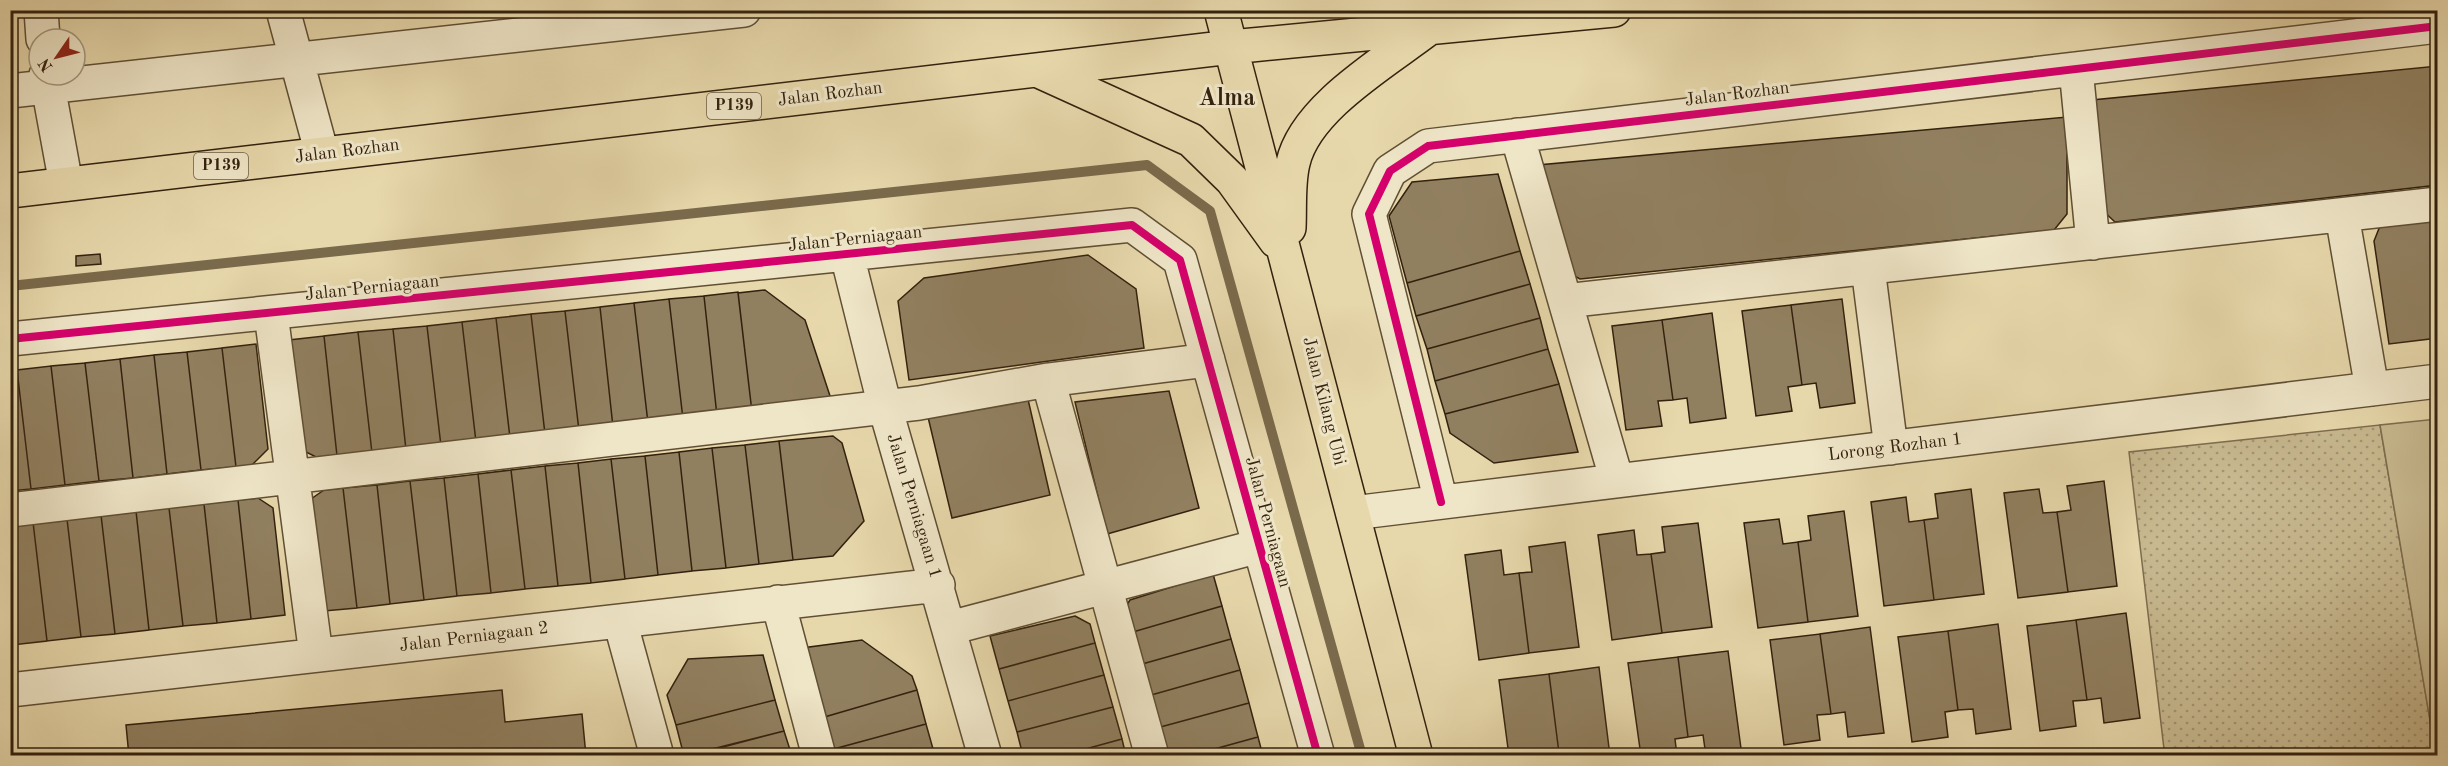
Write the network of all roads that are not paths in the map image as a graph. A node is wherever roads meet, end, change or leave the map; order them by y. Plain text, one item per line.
1 (41, 10) edge
2 (283, 10) edge
3 (744, 10) edge
4 (1221, 10) edge
5 (1614, 10) edge
6 (2391, 21) edge
7 (2438, 26) edge
8 (42, 27) edge
9 (1428, 29) junction
10 (1231, 47) junction
11 (295, 59) junction
12 (2076, 69) junction
13 (1037, 70) junction
14 (87, 77) edge
15 (27, 86) edge
16 (47, 87) edge
17 (10, 91) edge
18 (1517, 135) junction
19 (322, 154) junction
20 (66, 184) junction
21 (10, 191) edge
22 (2438, 204) edge
23 (2342, 215) junction
24 (2094, 243) junction
25 (847, 255) junction
26 (1288, 257) junction
27 (1868, 268) junction
28 (1565, 302) junction
29 (271, 314) junction
30 (10, 339) edge
31 (1208, 360) junction
32 (1048, 380) junction
33 (2438, 381) edge
34 (2372, 389) junction
35 (885, 407) junction
36 (1891, 448) junction
37 (292, 478) junction
38 (1617, 481) junction
39 (1442, 502) junction
40 (10, 510) edge
41 (1353, 513) junction
42 (1260, 546) junction
43 (938, 585) junction
44 (1106, 588) junction
45 (778, 602) junction
46 (620, 621) junction
47 (950, 628) junction
48 (316, 655) junction
49 (10, 690) edge
50 (657, 756) edge
51 (819, 756) edge
52 (985, 756) edge
53 (1152, 756) edge
54 (1318, 756) edge
55 (1416, 756) edge

1 - 8 street
2 - 11 street
3 - 11 street
4 - 10 main road, Jalan Kilang Ubi
5 - 9 main road, Jalan Rozhan / P139
6 - 7 street, Jalan Rozhan
6 - 12 street, Jalan Rozhan
9 - 10 main road, Jalan Rozhan / P139
9 - 26 main road
10 - 13 main road, Jalan Rozhan / P139
10 - 26 main road, Jalan Kilang Ubi
11 - 14 street
11 - 19 street
12 - 18 street, Jalan Rozhan
12 - 24 street
13 - 19 main road, Jalan Rozhan / P139
13 - 26 main road
15 - 17 street
16 - 20 street
18 - 28 street
18 - 39 street, Jalan Rozhan
19 - 20 main road, Jalan Rozhan / P139
20 - 21 main road, Jalan Rozhan / P139
22 - 23 street
23 - 24 street
23 - 34 street
24 - 27 street
25 - 29 street, Jalan Perniagaan
25 - 31 street, Jalan Perniagaan
25 - 35 street, Jalan Perniagaan 1
26 - 41 main road, Jalan Kilang Ubi
27 - 28 street
27 - 36 street
28 - 38 street
29 - 30 street, Jalan Perniagaan
29 - 37 street
31 - 32 street
31 - 42 street, Jalan Perniagaan
32 - 35 street
32 - 44 street
33 - 34 street, Lorong Rozhan 1
34 - 36 street, Lorong Rozhan 1
35 - 37 street
35 - 43 street, Jalan Perniagaan 1
36 - 38 street, Lorong Rozhan 1
37 - 40 street
37 - 48 street
38 - 39 street, Lorong Rozhan 1
39 - 41 street, Lorong Rozhan 1
41 - 55 main road, Jalan Kilang Ubi
42 - 44 street
42 - 54 street, Jalan Perniagaan
43 - 45 street, Jalan Perniagaan 2
43 - 47 street, Jalan Perniagaan 1
44 - 47 street
44 - 53 street
45 - 46 street, Jalan Perniagaan 2
45 - 51 street
46 - 48 street, Jalan Perniagaan 2
46 - 50 street
47 - 52 street, Jalan Perniagaan 1
48 - 49 street, Jalan Perniagaan 2

